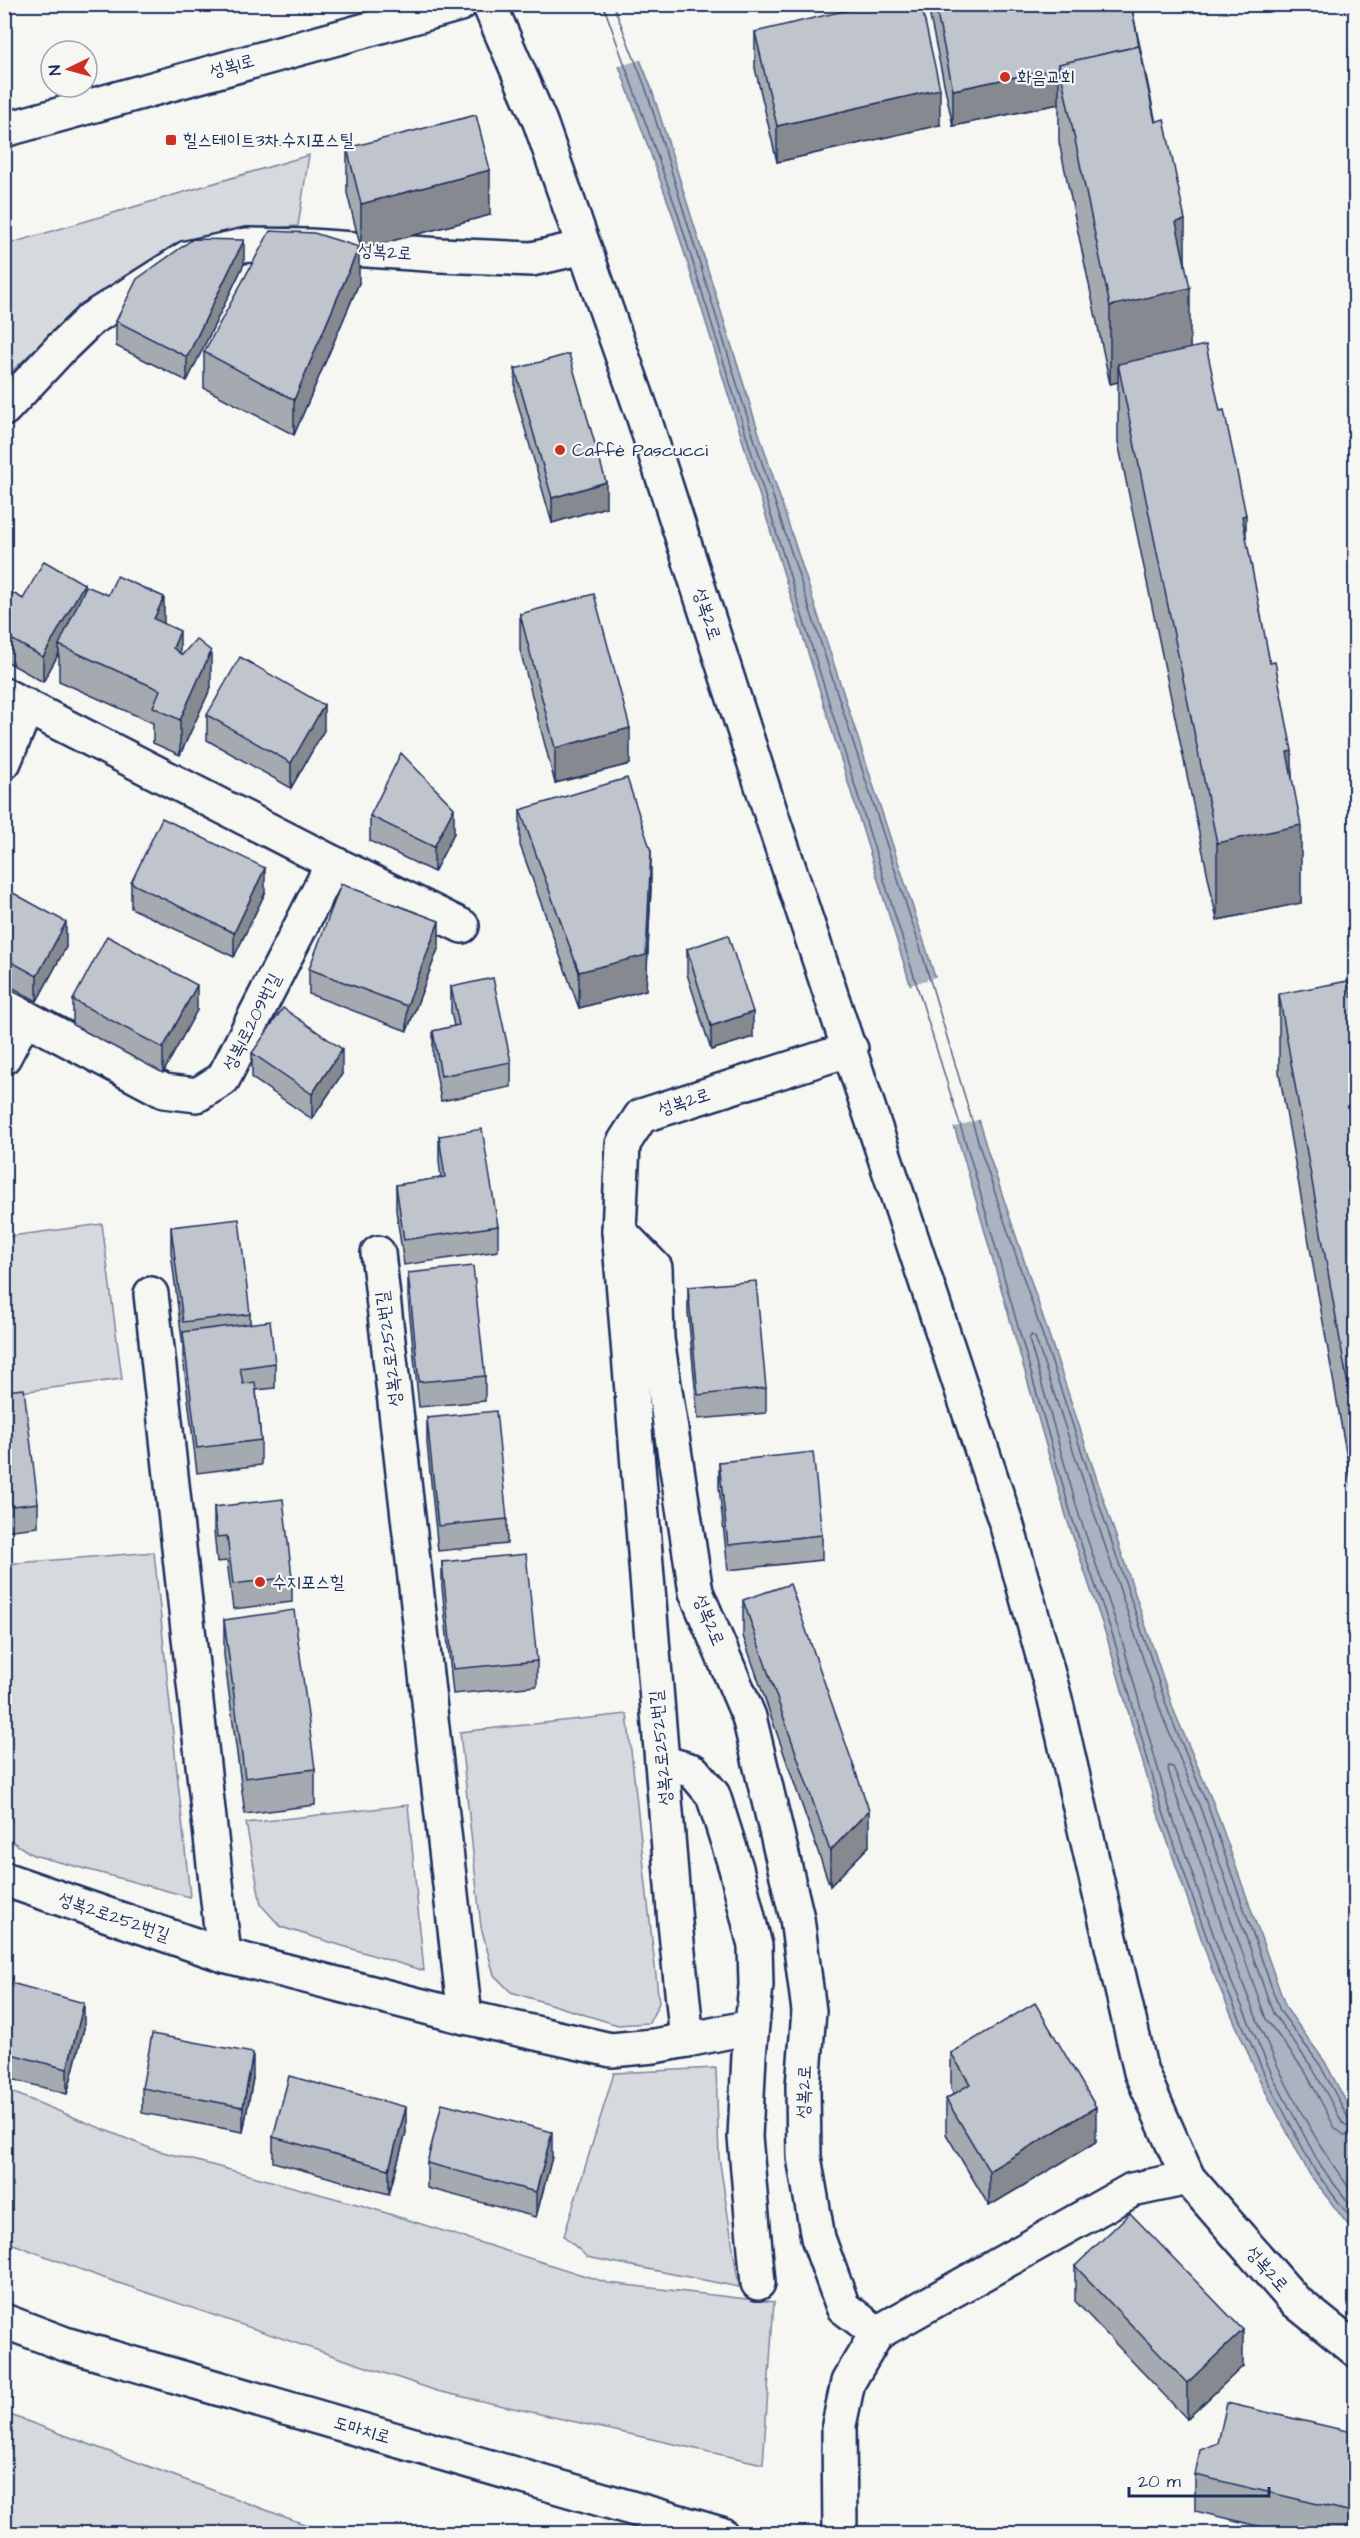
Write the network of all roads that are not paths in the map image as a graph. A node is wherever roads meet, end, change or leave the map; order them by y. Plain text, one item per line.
1 (460, 4) edge
2 (489, 4) edge
3 (4, 130) edge
4 (584, 247) junction
5 (11, 400) edge
6 (16, 700) edge
7 (4, 762) edge
8 (333, 863) junction
9 (462, 926) dead end
10 (15, 1011) edge
11 (850, 1049) junction
12 (4, 1057) edge
13 (619, 1231) junction
14 (378, 1253) dead end
15 (151, 1294) dead end
16 (662, 1762) junction
17 (4, 1879) edge
18 (224, 1955) junction
19 (465, 2017) junction
20 (751, 2027) junction
21 (687, 2040) junction
22 (1188, 2178) junction
23 (758, 2283) dead end
24 (4, 2321) edge
25 (877, 2333) junction
26 (1356, 2350) edge
27 (721, 2534) edge
28 (840, 2534) edge

1 - 3 street, 성복1로
2 - 4 street, 성복2로
4 - 5 street, 성복2로
4 - 11 street, 성복2로
6 - 7 street
6 - 8 street
8 - 9 street
8 - 10 street, 성복1로209번길
10 - 12 street, 성복1로209번길
11 - 13 street, 성복2로
11 - 22 street, 성복2로
13 - 16 street, 성복2로252번길
13 - 25 street, 성복2로
14 - 19 street, 성복2로252번길
15 - 18 street
16 - 20 street
16 - 21 street, 성복2로252번길
17 - 18 street, 성복2로252번길
18 - 19 street, 성복2로252번길
19 - 21 street, 성복2로252번길
20 - 21 street
20 - 23 street
22 - 25 street
22 - 26 street, 성복2로
24 - 27 street, 도마치로
25 - 28 street

